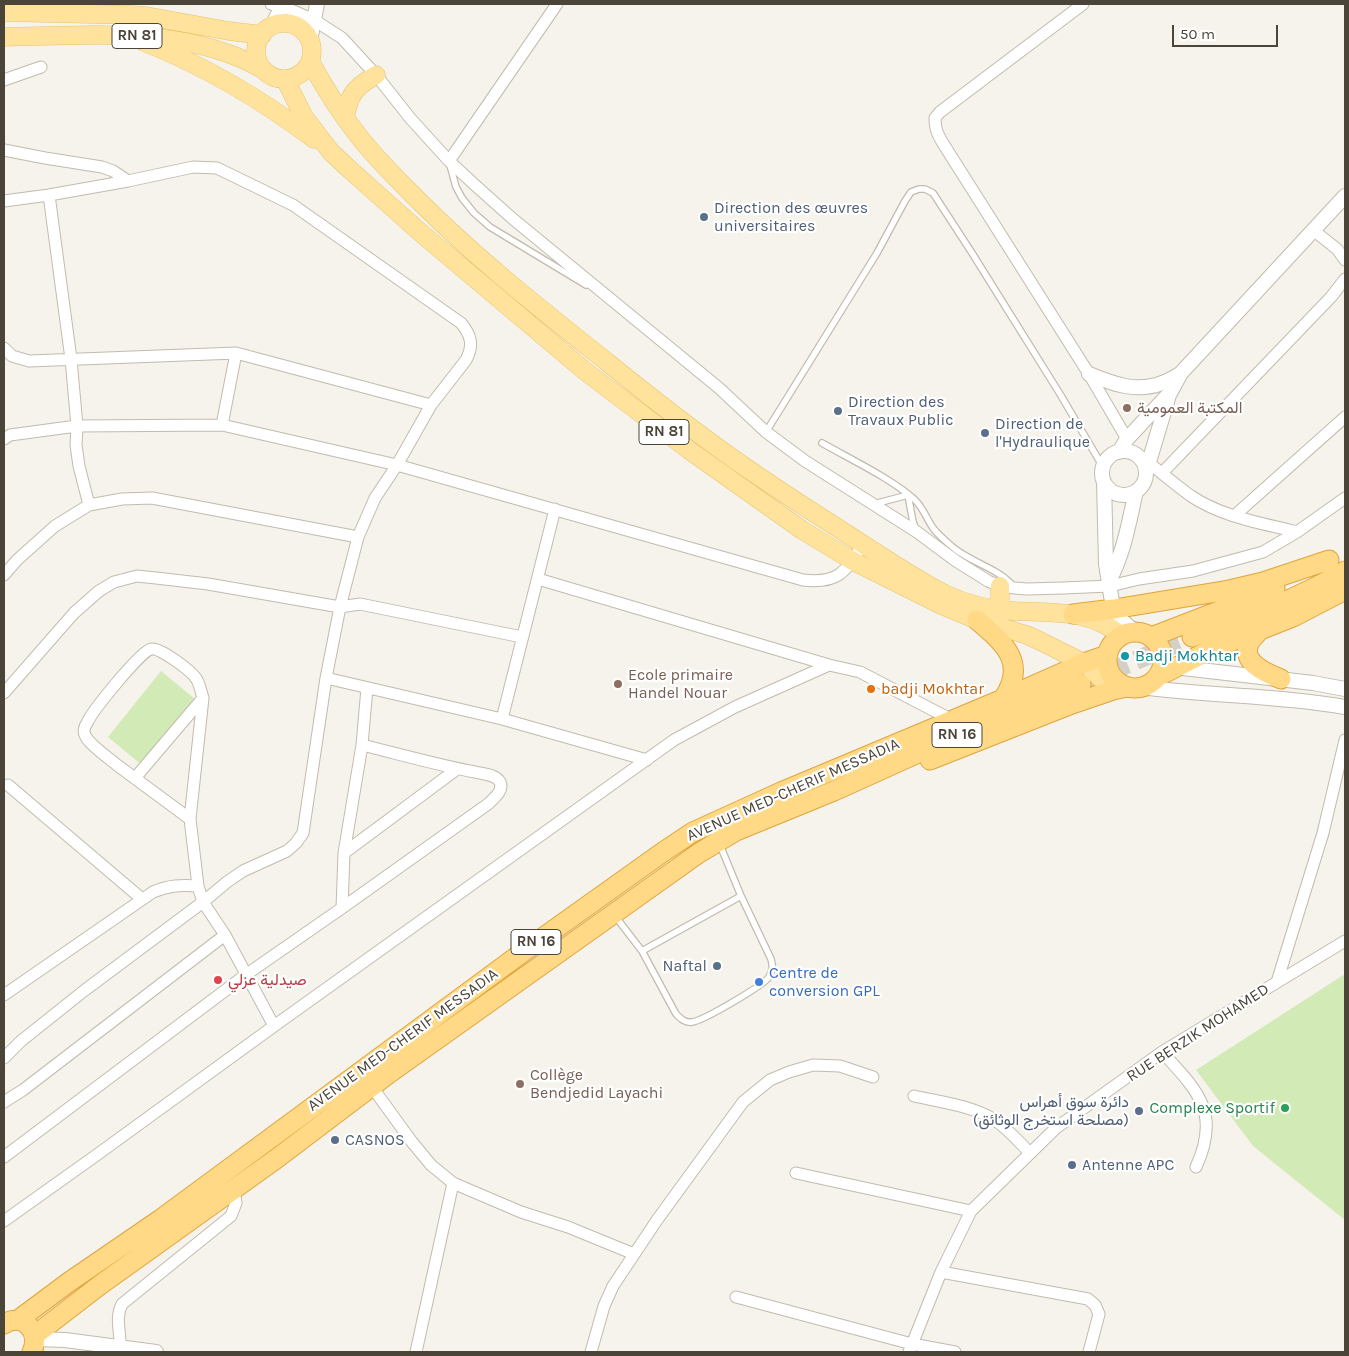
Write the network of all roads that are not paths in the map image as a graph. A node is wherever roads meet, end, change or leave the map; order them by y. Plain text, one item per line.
1 (146, 4) edge
2 (317, 4) edge
3 (557, 4) edge
4 (1083, 4) edge
5 (279, 5) edge
6 (4, 12) edge
7 (132, 15) junction
8 (314, 20) junction
9 (267, 31) junction
10 (127, 36) junction
11 (4, 37) edge
12 (310, 41) junction
13 (310, 61) junction
14 (41, 67) dead end
15 (264, 70) junction
16 (376, 74) junction
17 (285, 79) junction
18 (4, 80) edge
19 (345, 118) junction
20 (4, 150) edge
21 (331, 152) junction
22 (449, 160) junction
23 (128, 181) junction
24 (49, 195) junction
25 (1345, 196) edge
26 (4, 200) edge
27 (1313, 230) junction
28 (1345, 260) edge
29 (1345, 279) edge
30 (612, 301) junction
31 (4, 348) edge
32 (236, 353) junction
33 (71, 360) junction
34 (1181, 373) junction
35 (1089, 374) junction
36 (1169, 394) junction
37 (431, 405) junction
38 (1345, 417) edge
39 (222, 424) junction
40 (76, 426) junction
41 (766, 432) junction
42 (4, 439) edge
43 (1127, 439) junction
44 (822, 443) dead end
45 (1118, 452) junction
46 (397, 465) junction
47 (1103, 467) junction
48 (1148, 467) junction
49 (1162, 474) junction
50 (1104, 482) junction
51 (1136, 491) junction
52 (908, 495) junction
53 (1345, 498) edge
54 (872, 504) junction
55 (89, 506) junction
56 (555, 509) junction
57 (1234, 516) junction
58 (917, 532) junction
59 (1297, 532) junction
60 (358, 537) junction
61 (863, 544) junction
62 (1337, 556) edge
63 (853, 561) junction
64 (1345, 571) edge
65 (4, 575) edge
66 (538, 579) junction
67 (1109, 583) junction
68 (1007, 587) junction
69 (1345, 590) edge
70 (340, 607) junction
71 (1114, 609) junction
72 (1000, 610) junction
73 (1073, 614) junction
74 (977, 620) junction
75 (1259, 631) junction
76 (1136, 635) junction
77 (522, 637) junction
78 (1192, 637) tunnel mouth
79 (1107, 655) junction
80 (1084, 663) junction
81 (829, 665) junction
82 (1166, 669) junction
83 (326, 678) junction
84 (1281, 679) junction
85 (1081, 684) tunnel mouth
86 (367, 688) junction
87 (1127, 688) junction
88 (1345, 689) edge
89 (4, 693) edge
90 (203, 698) junction
91 (1003, 699) junction
92 (1345, 707) edge
93 (502, 719) junction
94 (952, 720) junction
95 (1345, 740) edge
96 (362, 745) junction
97 (647, 760) junction
98 (457, 769) junction
99 (135, 778) junction
100 (8, 784) dead end
101 (834, 791) junction
102 (190, 819) junction
103 (718, 841) junction
104 (344, 853) junction
105 (198, 886) junction
106 (741, 896) junction
107 (142, 899) junction
108 (203, 902) junction
109 (342, 908) junction
110 (614, 914) junction
111 (225, 935) junction
112 (1345, 941) edge
113 (642, 951) junction
114 (247, 974) junction
115 (1277, 982) junction
116 (4, 995) edge
117 (274, 1026) junction
118 (1162, 1052) junction
119 (4, 1058) edge
120 (873, 1077) dead end
121 (372, 1087) junction
122 (914, 1096) dead end
123 (4, 1101) edge
124 (1030, 1153) junction
125 (4, 1157) edge
126 (1196, 1167) dead end
127 (796, 1173) dead end
128 (453, 1183) junction
129 (234, 1189) junction
130 (971, 1211) junction
131 (4, 1221) edge
132 (634, 1254) junction
133 (941, 1272) junction
134 (736, 1297) dead end
135 (11, 1322) edge
136 (34, 1342) edge
137 (911, 1348) edge
138 (120, 1350) edge
139 (156, 1352) edge
140 (416, 1352) edge
141 (591, 1352) edge
142 (955, 1352) edge
143 (1090, 1352) edge

1 - 7 main road
2 - 8 street
3 - 22 street
4 - 35 street
5 - 8 street
5 - 9 street
6 - 7 main road, RN 81
7 - 9 main road, RN 81
8 - 12 street
8 - 16 street
9 - 12 main road
9 - 15 main road
10 - 11 main road, RN 81
10 - 15 main road, RN 81
10 - 21 main road, RN 81
12 - 13 main road
13 - 17 main road
13 - 19 main road, RN 81
14 - 18 street
15 - 17 main road
16 - 19 main road
16 - 22 street
17 - 21 main road, RN 81
19 - 61 main road, RN 81
20 - 23 street
21 - 63 main road, RN 81
22 - 30 street
22 - 30 lane
23 - 24 street
23 - 37 street
24 - 26 street
24 - 33 street
25 - 27 street
27 - 28 street
27 - 34 street
29 - 49 street
30 - 41 street
31 - 33 street
32 - 33 street
32 - 37 street
32 - 39 street
33 - 40 street
34 - 35 street
34 - 36 street
35 - 43 street
36 - 43 street
36 - 48 street
37 - 46 street
38 - 57 street
39 - 40 street
39 - 46 street
40 - 42 street
40 - 55 street
41 - 47 lane
41 - 54 street
43 - 45 street
44 - 52 lane
45 - 47 street
45 - 48 street
46 - 56 street
46 - 60 street
47 - 50 street
48 - 49 street
48 - 51 street
49 - 57 street
50 - 51 street
50 - 67 street
51 - 67 street
52 - 54 lane
52 - 58 lane
52 - 68 lane
53 - 59 street
54 - 58 street
55 - 60 street
55 - 65 street
56 - 63 street
56 - 66 street
57 - 59 street
58 - 68 street
59 - 67 street
60 - 70 street
61 - 63 street
61 - 72 main road, RN 81
62 - 71 highway
62 - 76 highway
63 - 74 main road, RN 81
64 - 78 highway
66 - 77 street
66 - 81 street
67 - 68 street
67 - 71 street
68 - 72 main road
69 - 75 highway
70 - 77 street
70 - 83 street
70 - 89 street
71 - 73 highway
71 - 76 street
72 - 73 main road, RN 81
73 - 76 main road, RN 81
74 - 80 main road, RN 81
74 - 91 highway
75 - 82 highway
75 - 84 highway
76 - 79 highway
76 - 82 highway
77 - 93 street
79 - 80 highway, AVENUE MED-CHERIF MESSADIA / RN 16
79 - 87 highway
80 - 87 main road, RN 81
80 - 91 highway, AVENUE MED-CHERIF MESSADIA / RN 16
81 - 94 street
81 - 97 street
82 - 84 street
82 - 87 highway
83 - 86 street
83 - 108 street
84 - 88 street
85 - 101 highway, RN 16
86 - 93 street
86 - 96 street
87 - 92 street
87 - 101 highway
90 - 99 street
90 - 99 street
90 - 102 street
91 - 94 highway, AVENUE MED-CHERIF MESSADIA / RN 16
93 - 97 street
94 - 135 highway, AVENUE MED-CHERIF MESSADIA / RN 16
95 - 115 street
96 - 98 street
96 - 104 street
97 - 117 street
98 - 104 street
98 - 109 street
99 - 102 street
100 - 107 street
101 - 103 highway, AVENUE MED-CHERIF MESSADIA / RN 16
102 - 105 street
103 - 106 lane
103 - 110 highway, AVENUE MED-CHERIF MESSADIA / RN 16
104 - 109 street
105 - 107 street
105 - 108 street
106 - 113 lane
106 - 113 lane
107 - 116 street
108 - 111 street
108 - 119 street
109 - 114 street
110 - 113 lane
110 - 121 highway, AVENUE MED-CHERIF MESSADIA / RN 16
111 - 114 street
111 - 123 street
112 - 115 street, RUE BERZIK MOHAMED
114 - 117 street
114 - 125 street
115 - 118 street, RUE BERZIK MOHAMED
117 - 131 street
118 - 124 street, RUE BERZIK MOHAMED
118 - 126 street
120 - 132 street
121 - 128 street
121 - 129 highway, AVENUE MED-CHERIF MESSADIA / RN 16
122 - 124 street
124 - 130 street, RUE BERZIK MOHAMED
127 - 130 street
128 - 132 street
128 - 140 street
129 - 136 highway, AVENUE MED-CHERIF MESSADIA / RN 16
129 - 138 street
130 - 133 street, RUE BERZIK MOHAMED
132 - 141 street
133 - 137 street, RUE BERZIK MOHAMED
133 - 143 street
134 - 137 street
135 - 136 highway
136 - 138 street
137 - 142 street
138 - 139 street

